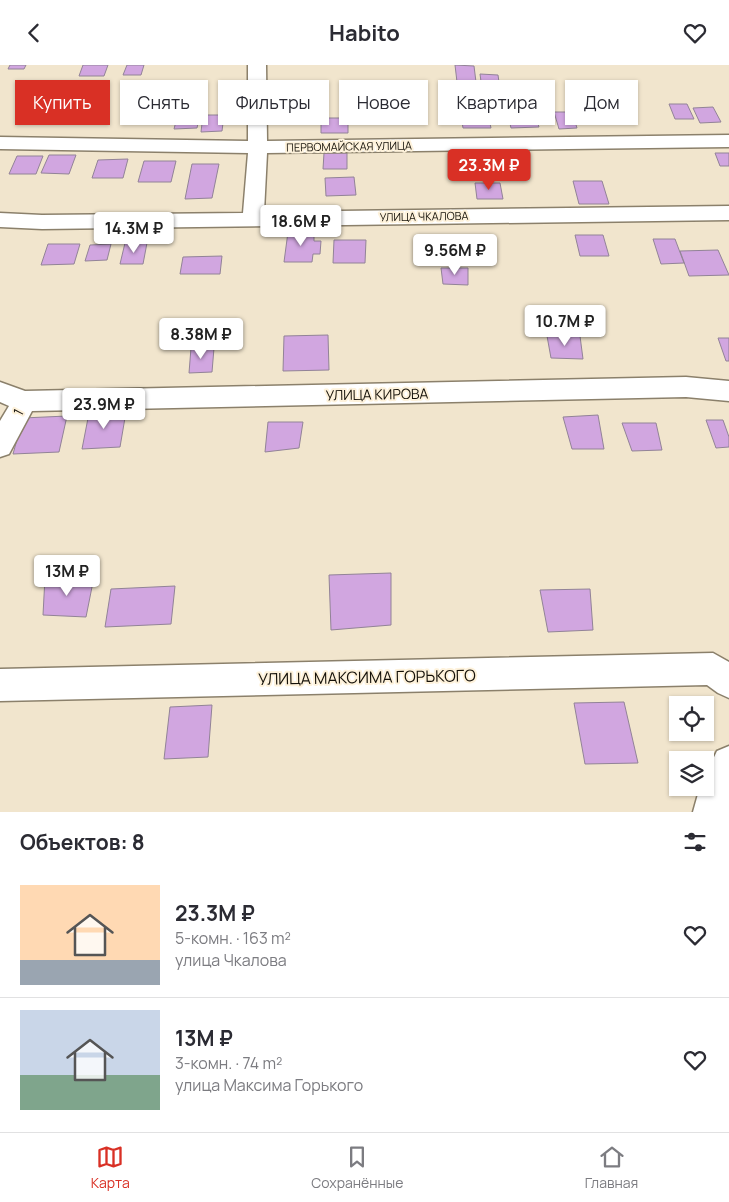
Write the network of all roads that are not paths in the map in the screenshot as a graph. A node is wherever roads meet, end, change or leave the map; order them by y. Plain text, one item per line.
1 (257, 65) edge
2 (729, 141) edge
3 (0, 143) edge
4 (258, 147) junction
5 (729, 213) edge
6 (253, 218) junction
7 (0, 219) edge
8 (729, 391) edge
9 (0, 392) edge
10 (24, 401) junction
11 (0, 446) edge
12 (729, 682) edge
13 (0, 685) edge
14 (729, 763) edge
15 (711, 812) edge

1 - 4 street
2 - 4 street, ПЕРВОМАЙСКАЯ УЛИЦА
3 - 4 street, ПЕРВОМАЙСКАЯ УЛИЦА
4 - 6 street
5 - 6 street, УЛИЦА ЧКАЛОВА
6 - 7 street, УЛИЦА ЧКАЛОВА
8 - 10 street, УЛИЦА КИРОВА
9 - 10 street, 1
10 - 11 street, 1
12 - 13 street, УЛИЦА МАКСИМА ГОРЬКОГО
14 - 15 street

